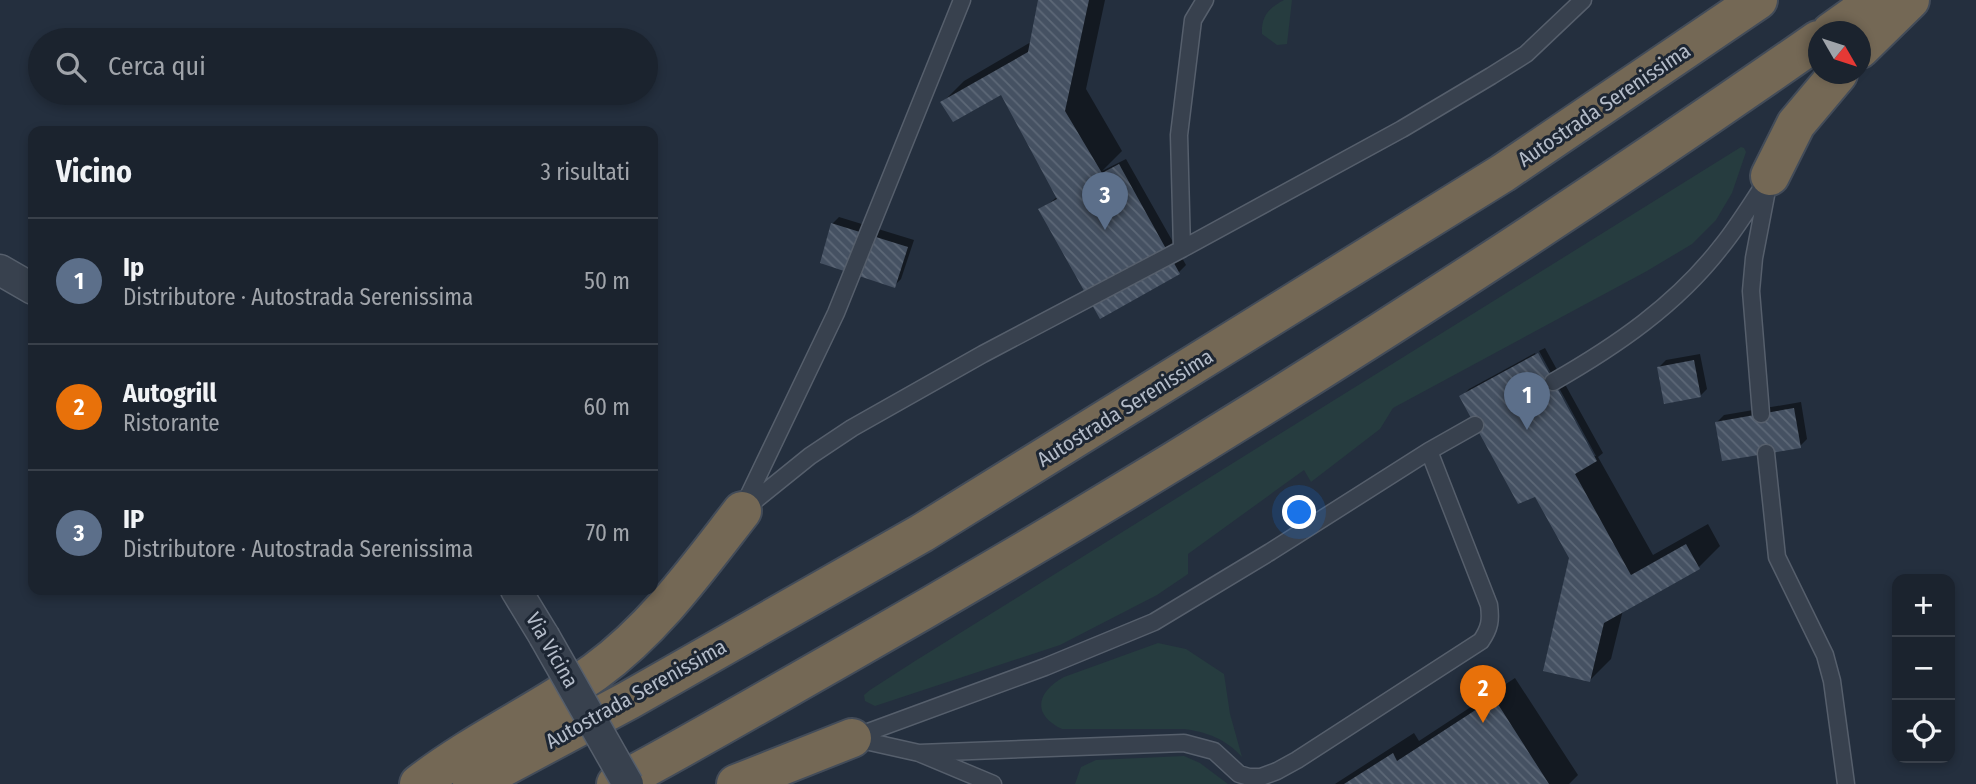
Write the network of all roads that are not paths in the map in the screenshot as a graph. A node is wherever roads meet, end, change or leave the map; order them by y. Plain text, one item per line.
1 (962, 0) edge
2 (1205, 0) edge
3 (1583, 0) edge
4 (1758, 0) edge
5 (1876, 0) edge
6 (1910, 0) edge
7 (1846, 21) edge
8 (1871, 38) edge
9 (1808, 47) edge
10 (1830, 84) edge
11 (1770, 176) junction
12 (1182, 249) junction
13 (0, 270) edge
14 (28, 286) edge
15 (1553, 382) dead end
16 (1761, 414) dead end
17 (1475, 425) dead end
18 (1429, 451) junction
19 (1766, 453) dead end
20 (742, 510) junction
21 (519, 595) edge
22 (852, 738) junction
23 (919, 753) junction
24 (419, 784) edge
25 (472, 784) edge
26 (616, 784) edge
27 (628, 784) edge
28 (736, 784) edge
29 (993, 784) edge
30 (1846, 784) edge

1 - 20 lane
2 - 12 lane
3 - 12 lane
4 - 25 highway, Autostrada Serenissima
5 - 7 highway
6 - 8 highway
9 - 26 highway
10 - 11 highway
11 - 15 lane
11 - 16 lane
12 - 20 lane
13 - 14 street
17 - 18 lane
18 - 22 lane
18 - 23 lane
19 - 30 lane
20 - 24 highway
21 - 27 street, Via Vicina, bridge
22 - 23 lane
22 - 28 highway
23 - 29 lane

